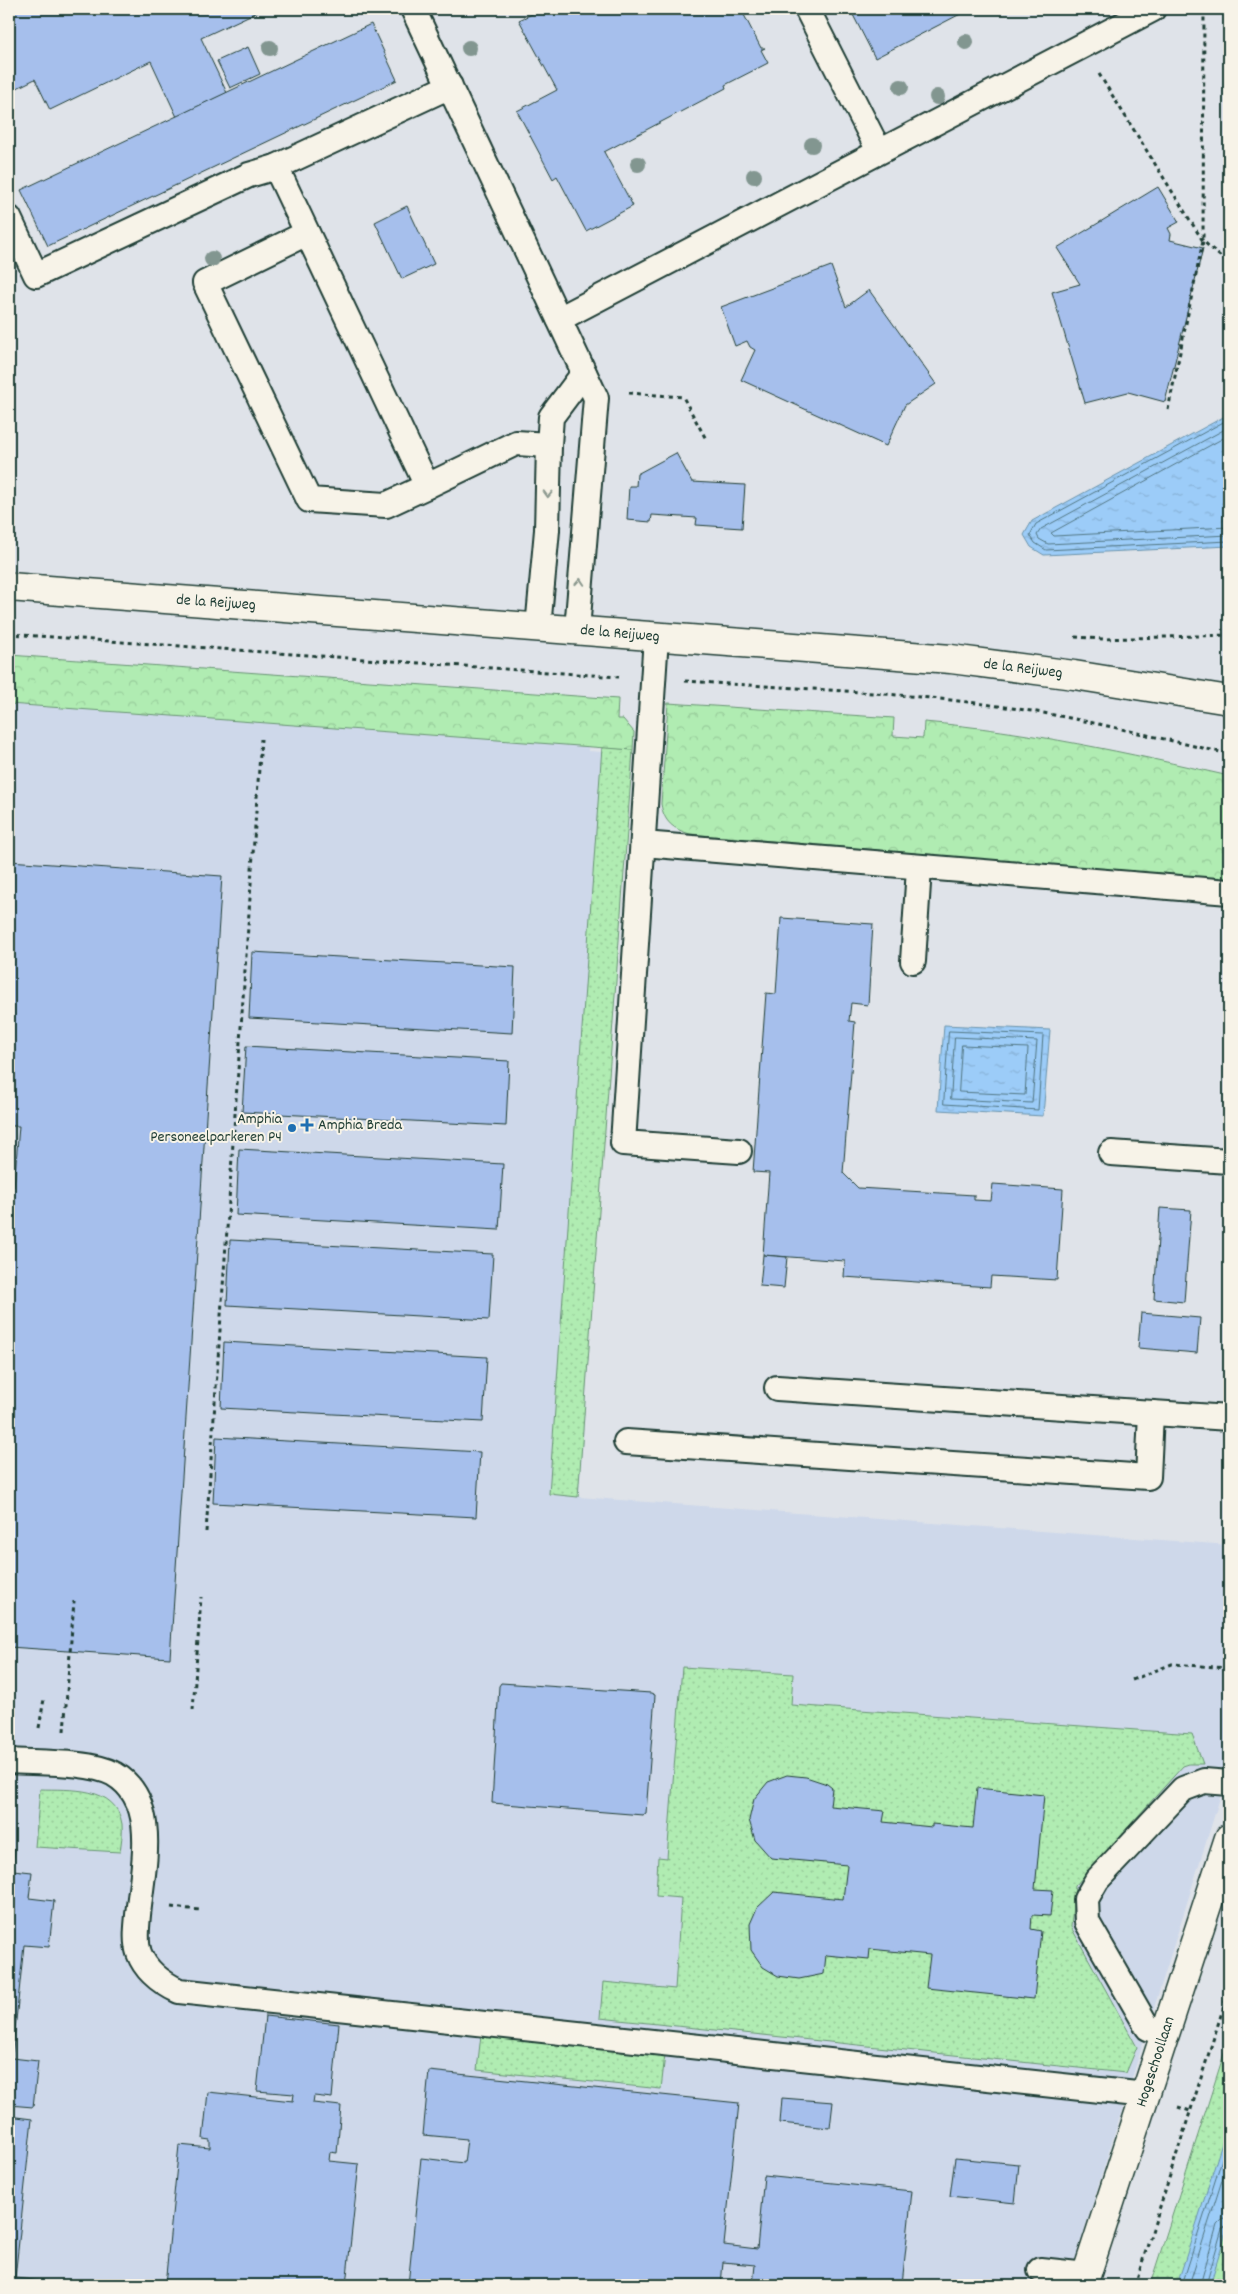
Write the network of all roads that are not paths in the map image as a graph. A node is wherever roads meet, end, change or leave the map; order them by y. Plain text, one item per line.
1 (413, 9) edge
2 (807, 9) edge
3 (1153, 9) edge
4 (450, 86) junction
5 (879, 151) junction
6 (276, 167) junction
7 (9, 218) edge
8 (307, 233) junction
9 (559, 319) junction
10 (590, 387) junction
11 (549, 445) junction
12 (427, 486) junction
13 (9, 587) edge
14 (538, 628) junction
15 (577, 630) junction
16 (656, 637) junction
17 (1229, 700) edge
18 (643, 844) junction
19 (919, 868) junction
20 (1229, 892) edge
21 (913, 961) dead end
22 (739, 1151) dead end
23 (1111, 1153) dead end
24 (1229, 1161) edge
25 (776, 1388) dead end
26 (1151, 1413) junction
27 (1229, 1418) edge
28 (626, 1442) dead end
29 (9, 1761) edge
30 (1229, 1782) edge
31 (1229, 1838) edge
32 (1165, 2035) junction
33 (1146, 2095) junction
34 (1040, 2270) dead end
35 (1085, 2280) edge

1 - 4 lane
2 - 5 lane
3 - 5 lane
4 - 6 lane
4 - 9 lane
5 - 9 lane
6 - 7 lane
6 - 8 lane
8 - 12 lane
8 - 12 lane
9 - 10 lane
10 - 11 lane
15 -> 10 lane
11 - 12 lane
11 -> 14 lane
13 - 14 street, de la Reijweg
14 - 15 street, de la Reijweg
15 - 16 street, de la Reijweg
16 - 17 street, de la Reijweg
16 - 18 lane
18 - 19 lane
18 - 22 lane
19 - 20 lane
19 - 21 lane
23 - 24 lane
25 - 26 lane
26 - 27 lane
26 - 28 lane
29 - 33 lane
30 - 32 lane
31 - 32 street, Hogeschoollaan
32 - 33 street, Hogeschoollaan
33 - 35 street, Hogeschoollaan
34 - 35 lane

